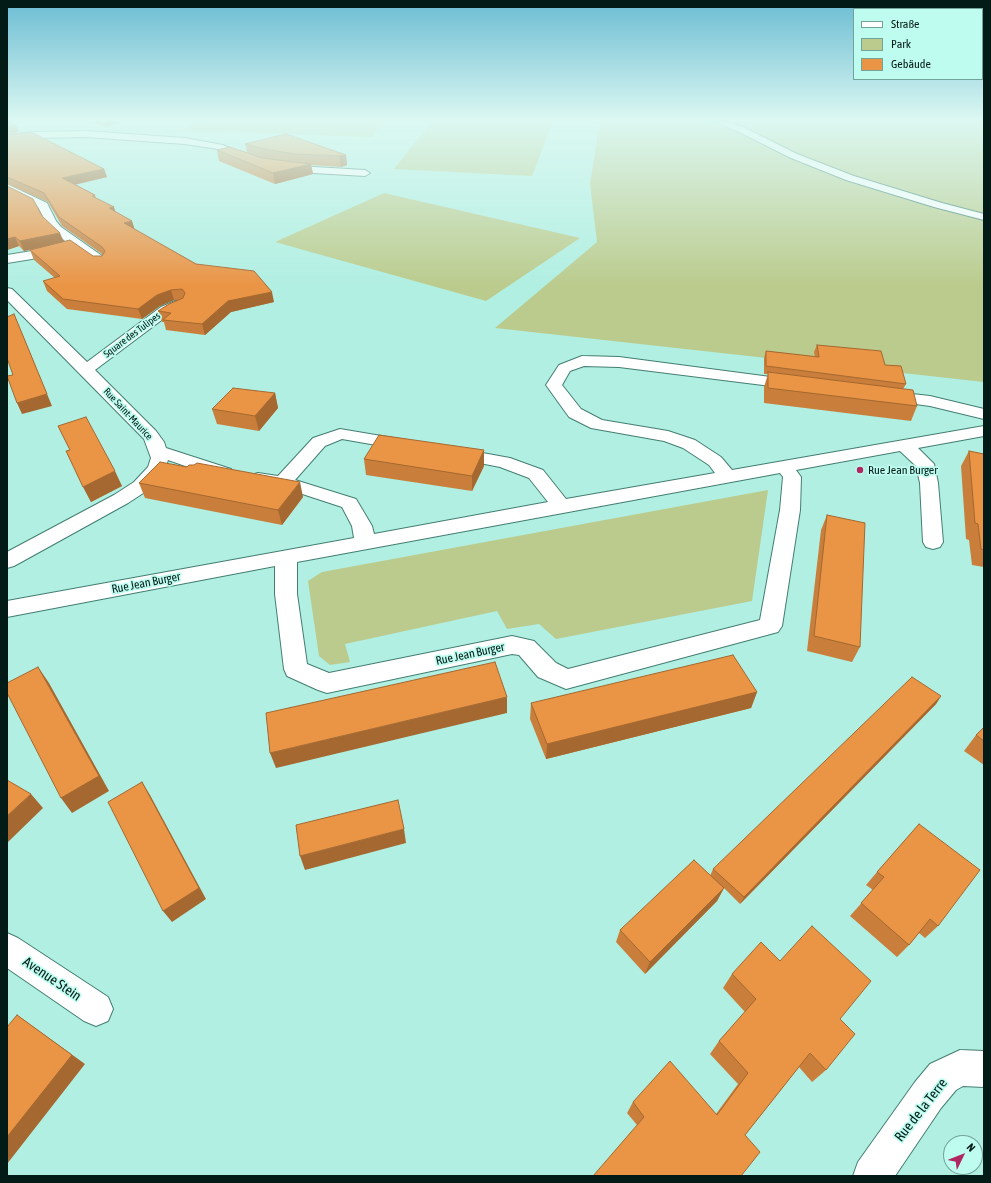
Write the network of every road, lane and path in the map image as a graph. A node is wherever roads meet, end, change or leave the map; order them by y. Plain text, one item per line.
1 (844, 176) edge
2 (7, 187) edge
3 (984, 217) edge
4 (76, 244) junction
5 (7, 259) edge
6 (101, 261) edge
7 (7, 292) edge
8 (180, 304) edge
9 (86, 370) junction
10 (813, 386) edge
11 (868, 393) edge
12 (984, 414) edge
13 (984, 431) edge
14 (904, 445) junction
15 (418, 447) edge
16 (158, 451) junction
17 (442, 451) edge
18 (784, 466) junction
19 (726, 476) junction
20 (283, 482) junction
21 (562, 506) junction
22 (365, 542) junction
23 (933, 542) dead end
24 (286, 557) junction
25 (7, 560) edge
26 (7, 609) edge
27 (7, 949) edge
28 (96, 1009) dead end
29 (984, 1069) edge
30 (872, 1176) edge

1 - 3 street
2 - 4 street
4 - 5 street
4 - 6 street
7 - 9 street, Rue Saint-Maurice
8 - 9 street, Square des Tulipes
9 - 16 street, Rue Saint-Maurice
10 - 19 street
11 - 12 street
13 - 14 street, Rue Jean Burger
14 - 18 street, Rue Jean Burger
14 - 23 street
15 - 20 street
16 - 20 street
16 - 25 street, Rue Saint-Maurice
17 - 21 street
18 - 19 street, Rue Jean Burger
18 - 24 street, Rue Jean Burger
19 - 21 street, Rue Jean Burger
20 - 22 street
21 - 22 street, Rue Jean Burger
22 - 24 street, Rue Jean Burger
24 - 26 street, Rue Jean Burger
27 - 28 street, Avenue Stein
29 - 30 street, Rue de la Terre

